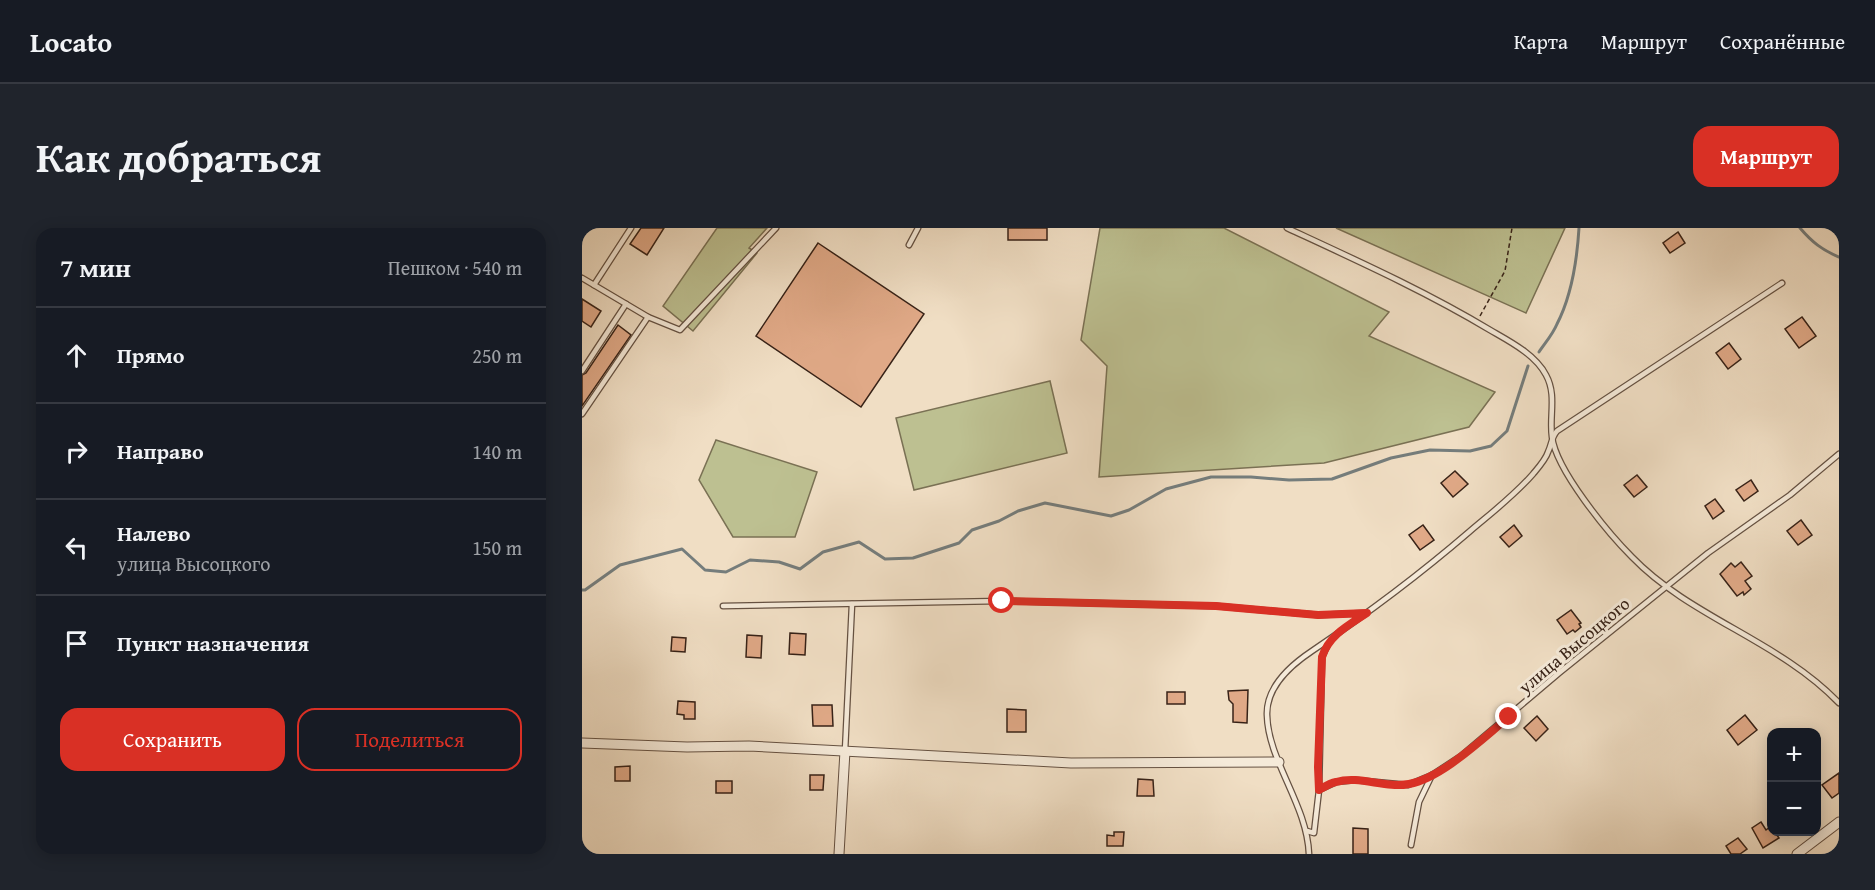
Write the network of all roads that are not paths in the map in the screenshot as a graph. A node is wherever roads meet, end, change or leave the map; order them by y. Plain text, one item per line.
1 (631, 228) edge
2 (776, 228) edge
3 (918, 228) edge
4 (1287, 228) edge
5 (909, 245) dead end
6 (582, 278) edge
7 (1782, 283) dead end
8 (594, 285) junction
9 (626, 304) junction
10 (648, 316) junction
11 (582, 371) edge
12 (582, 414) edge
13 (1552, 438) junction
14 (1839, 454) edge
15 (1666, 587) junction
16 (852, 604) junction
17 (723, 606) dead end
18 (1367, 613) junction
19 (1332, 638) junction
20 (1839, 703) edge
21 (582, 743) edge
22 (845, 751) junction
23 (1278, 762) junction
24 (1432, 775) junction
25 (1319, 790) junction
26 (1839, 822) edge
27 (1306, 831) junction
28 (1411, 845) dead end
29 (839, 854) edge
30 (1309, 854) edge
31 (1797, 854) edge

1 - 8 lane
2 - 10 lane
3 - 5 lane
4 - 13 lane
6 - 8 lane
7 - 13 lane
8 - 9 lane
9 - 10 lane
9 - 11 lane
10 - 12 lane
13 - 15 lane
13 - 18 lane
14 - 15 lane, улица Высоцкого
15 - 20 lane
15 - 24 lane, улица Высоцкого
16 - 17 lane
16 - 18 lane
16 - 22 lane
18 - 19 lane
19 - 23 lane
19 - 25 lane
21 - 22 street
22 - 23 street
22 - 29 street
23 - 27 lane
24 - 25 lane, улица Высоцкого
24 - 28 lane
25 - 27 lane
26 - 31 street
27 - 30 lane

